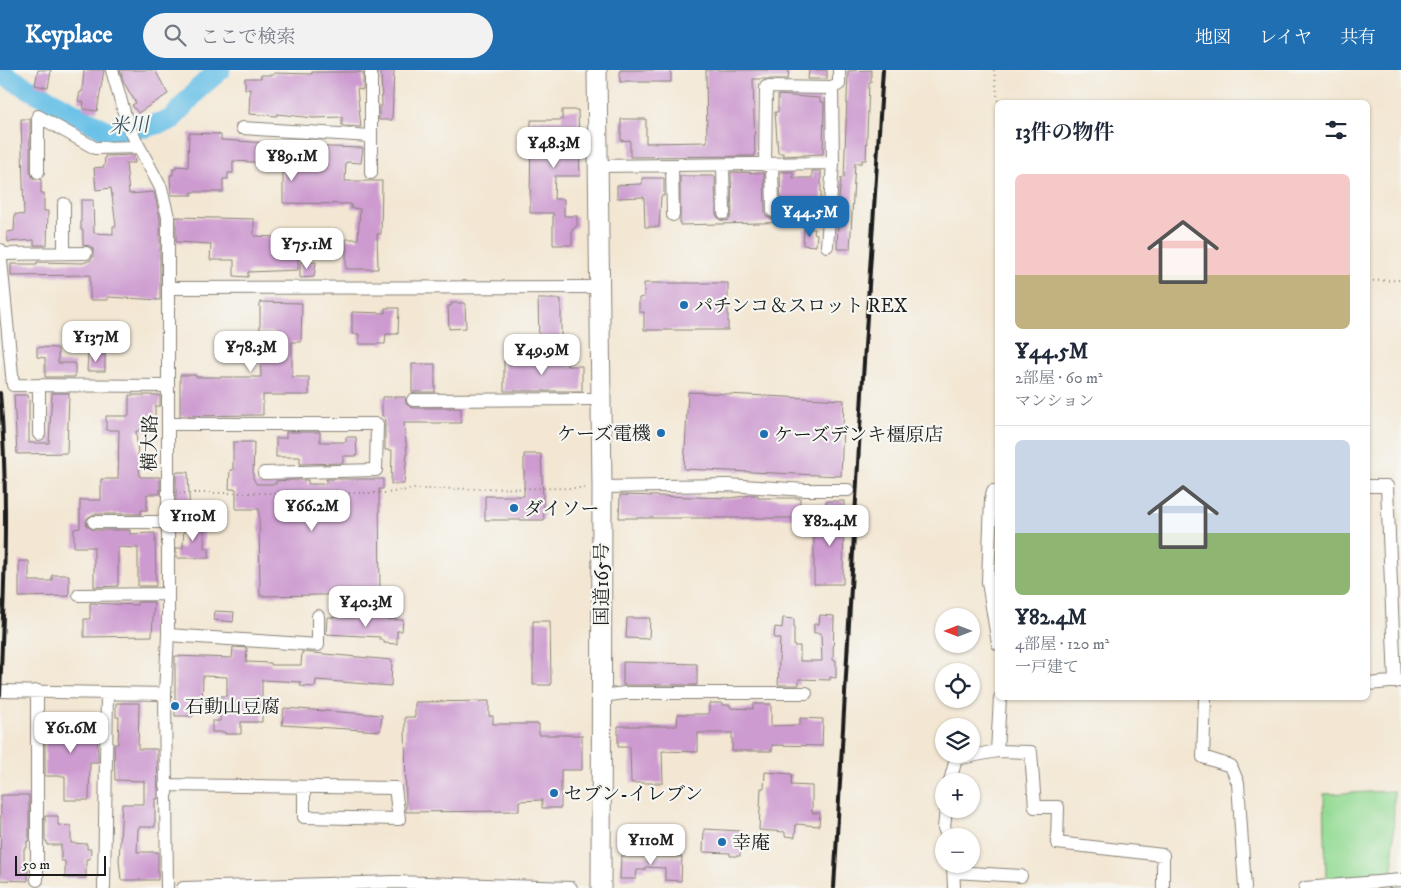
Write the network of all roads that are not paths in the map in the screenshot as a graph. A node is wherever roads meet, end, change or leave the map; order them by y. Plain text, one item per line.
1 (112, 70) edge
2 (371, 70) edge
3 (597, 70) edge
4 (840, 70) edge
5 (832, 88) junction
6 (242, 128) dead end
7 (371, 136) junction
8 (138, 145) junction
9 (833, 163) junction
10 (769, 165) junction
11 (600, 166) junction
12 (672, 166) junction
13 (723, 166) junction
14 (38, 172) dead end
15 (371, 173) dead end
16 (64, 204) dead end
17 (773, 211) dead end
18 (724, 213) dead end
19 (674, 215) dead end
20 (827, 246) dead end
21 (0, 250) edge
22 (64, 253) junction
23 (86, 253) dead end
24 (0, 254) edge
25 (599, 287) junction
26 (169, 288) junction
27 (39, 385) junction
28 (168, 386) junction
29 (601, 399) junction
30 (413, 400) dead end
31 (168, 424) junction
32 (39, 434) dead end
33 (264, 472) dead end
34 (1370, 486) edge
35 (602, 487) junction
36 (848, 490) dead end
37 (995, 492) edge
38 (94, 522) dead end
39 (167, 522) junction
40 (168, 594) junction
41 (79, 596) dead end
42 (318, 616) dead end
43 (995, 625) edge
44 (168, 635) junction
45 (1398, 682) edge
46 (1370, 684) edge
47 (0, 691) edge
48 (37, 691) junction
49 (107, 693) junction
50 (806, 693) dead end
51 (165, 694) junction
52 (602, 696) junction
53 (1000, 700) edge
54 (1205, 700) edge
55 (997, 751) junction
56 (952, 773) edge
57 (165, 785) junction
58 (304, 787) junction
59 (980, 871) edge
60 (954, 873) edge
61 (1021, 876) dead end
62 (36, 880) dead end
63 (1401, 880) edge
64 (395, 885) edge
65 (309, 886) edge
66 (104, 888) edge
67 (167, 888) edge
68 (183, 888) edge
69 (243, 888) edge
70 (571, 888) edge
71 (601, 888) edge
72 (954, 888) edge
73 (1163, 888) edge
74 (1246, 888) edge
75 (1305, 888) edge

1 - 8 street, 横大路
2 - 7 street
3 - 11 highway, 国道165号
4 - 5 street
5 - 9 street
5 - 10 street
6 - 7 street
7 - 15 street
8 - 14 street
8 - 26 street, 横大路
9 - 10 street
9 - 20 street
10 - 13 street
10 - 17 street
11 - 12 street
11 - 25 highway, 国道165号
12 - 13 street
12 - 19 street
13 - 18 street
16 - 22 street
21 - 24 street
22 - 23 street
22 - 24 street
24 - 27 street
25 - 26 street
25 - 29 highway, 国道165号
26 - 28 street, 横大路
27 - 28 street
27 - 32 street
28 - 31 street, 横大路
29 - 30 street
29 - 35 highway, 国道165号
31 - 33 street
31 - 39 street, 横大路
34 - 45 street
35 - 36 street
35 - 52 highway, 国道165号
37 - 43 street
38 - 39 street
39 - 40 street, 横大路
40 - 41 street
40 - 44 street, 横大路
42 - 44 street
44 - 51 street, 横大路
45 - 46 street
47 - 48 street
48 - 49 street
48 - 62 street
49 - 51 street
49 - 66 street
50 - 52 street
51 - 57 street, 横大路
52 - 71 highway, 国道165号
53 - 55 street
54 - 74 street
55 - 56 street
55 - 73 street
57 - 58 street
57 - 67 street, 横大路
58 - 58 street
59 - 61 street
60 - 72 street
63 - 75 street
64 - 65 street
64 - 70 street
65 - 69 street
68 - 69 street

